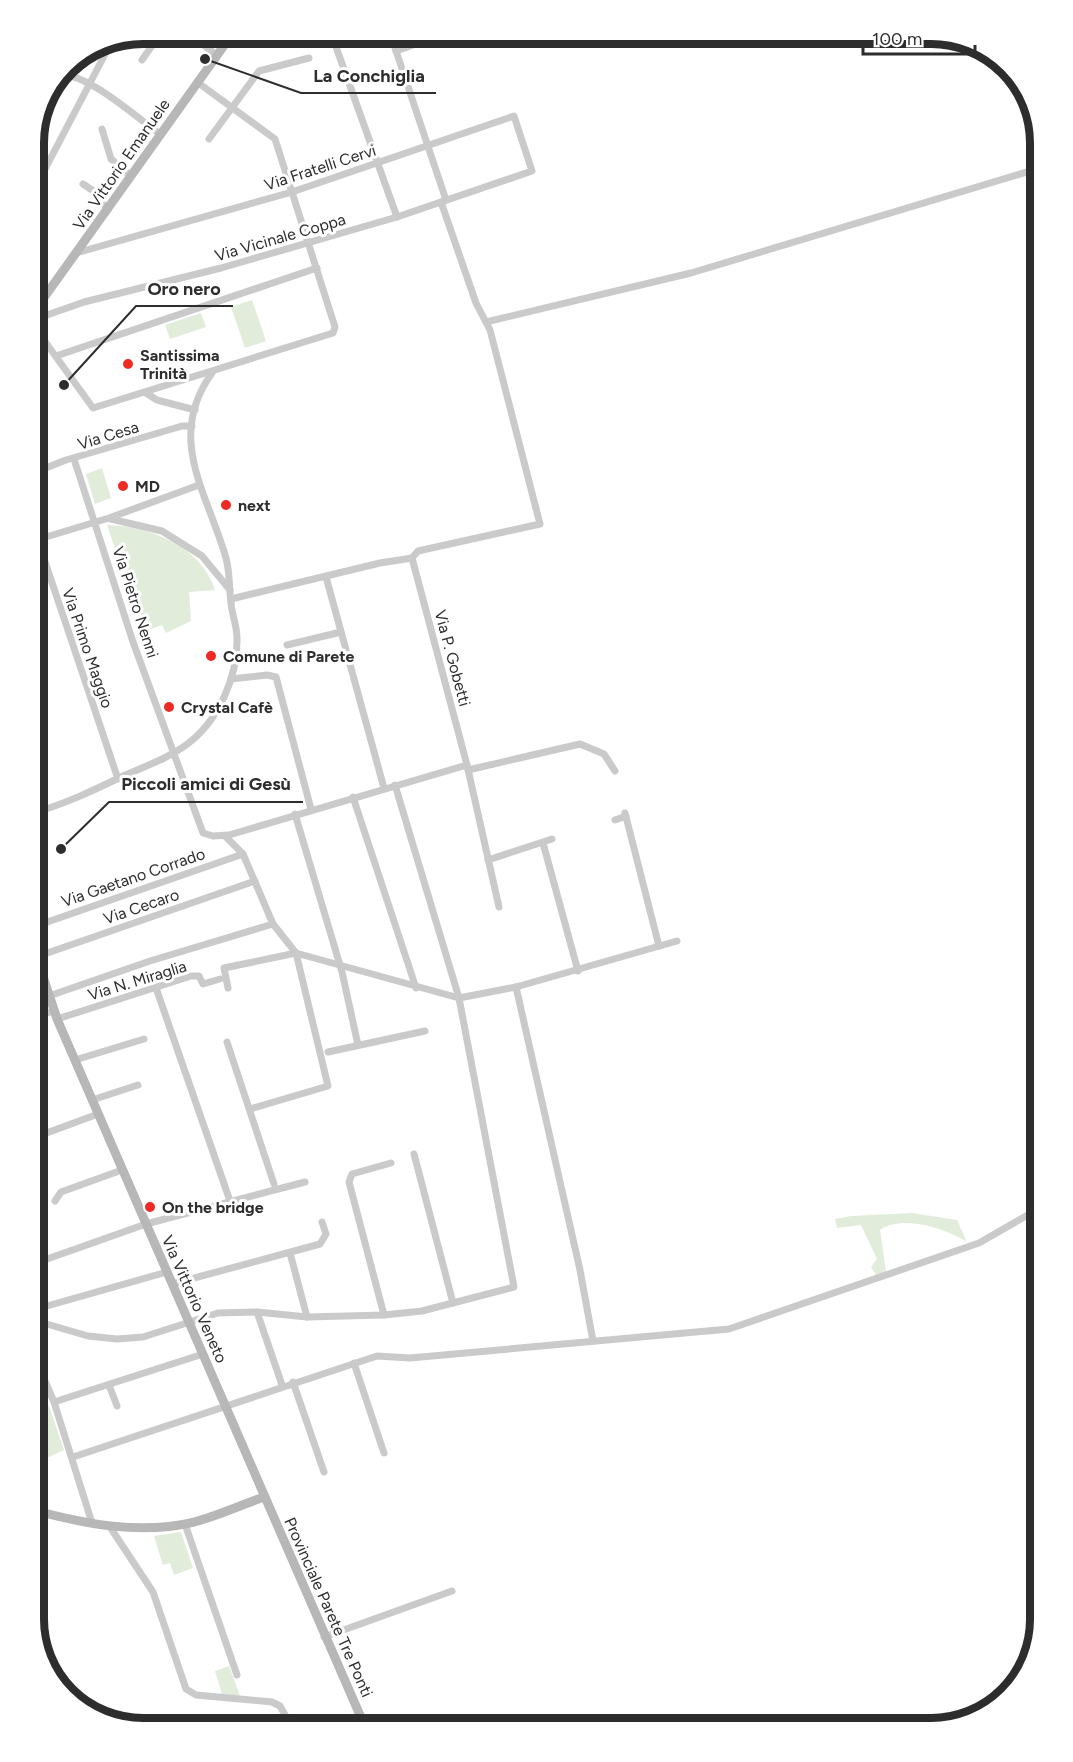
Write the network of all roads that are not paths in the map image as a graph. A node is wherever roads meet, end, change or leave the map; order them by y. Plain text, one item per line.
1 (153, 44) edge
2 (202, 44) edge
3 (225, 44) edge
4 (336, 44) edge
5 (394, 44) edge
6 (416, 44) edge
7 (107, 50) edge
8 (396, 51) junction
9 (217, 55) junction
10 (309, 58) dead end
11 (142, 60) dead end
12 (69, 76) edge
13 (197, 82) junction
14 (90, 84) junction
15 (232, 108) junction
16 (102, 129) dead end
17 (160, 135) junction
18 (209, 139) dead end
19 (428, 146) junction
20 (378, 162) junction
21 (44, 170) edge
22 (532, 171) joint
23 (1030, 171) edge
24 (131, 176) junction
25 (83, 184) dead end
26 (292, 192) junction
27 (444, 201) junction
28 (108, 210) junction
29 (397, 217) junction
30 (309, 242) junction
31 (76, 253) junction
32 (317, 268) junction
33 (44, 298) edge
34 (44, 316) edge
35 (486, 322) junction
36 (44, 340) edge
37 (56, 356) junction
38 (212, 372) junction
39 (146, 393) junction
40 (195, 410) junction
41 (192, 426) junction
42 (74, 459) junction
43 (44, 469) edge
44 (199, 485) junction
45 (109, 518) junction
46 (95, 522) junction
47 (44, 537) edge
48 (412, 558) junction
49 (44, 566) edge
50 (326, 577) junction
51 (230, 590) junction
52 (231, 599) junction
53 (341, 632) junction
54 (287, 645) dead end
55 (231, 679) junction
56 (175, 752) junction
57 (467, 768) junction
58 (615, 771) dead end
59 (118, 779) junction
60 (395, 786) junction
61 (384, 788) junction
62 (353, 797) junction
63 (311, 809) junction
64 (44, 810) edge
65 (295, 814) junction
66 (615, 820) dead end
67 (225, 836) junction
68 (552, 839) dead end
69 (543, 843) junction
70 (243, 854) junction
71 (488, 860) junction
72 (255, 881) junction
73 (499, 907) dead end
74 (44, 923) edge
75 (273, 924) junction
76 (677, 941) dead end
77 (659, 946) junction
78 (296, 954) junction
79 (44, 955) edge
80 (340, 967) junction
81 (578, 971) junction
82 (220, 979) dead end
83 (44, 982) edge
84 (516, 987) junction
85 (156, 988) junction
86 (228, 988) dead end
87 (416, 988) junction
88 (49, 996) junction
89 (459, 998) junction
90 (55, 1015) junction
91 (44, 1016) edge
92 (425, 1031) dead end
93 (144, 1039) dead end
94 (227, 1042) dead end
95 (358, 1046) junction
96 (328, 1052) dead end
97 (75, 1060) junction
98 (138, 1085) dead end
99 (92, 1100) junction
100 (250, 1109) junction
101 (98, 1114) junction
102 (44, 1134) edge
103 (414, 1154) dead end
104 (392, 1163) dead end
105 (123, 1170) junction
106 (305, 1182) dead end
107 (274, 1184) dead end
108 (230, 1201) junction
109 (55, 1202) dead end
110 (1030, 1214) edge
111 (322, 1222) dead end
112 (146, 1224) junction
113 (290, 1253) junction
114 (44, 1260) edge
115 (167, 1272) junction
116 (172, 1284) junction
117 (453, 1303) junction
118 (44, 1307) edge
119 (257, 1312) junction
120 (384, 1315) junction
121 (307, 1317) junction
122 (44, 1323) edge
123 (188, 1323) junction
124 (592, 1341) junction
125 (203, 1354) junction
126 (354, 1363) junction
127 (44, 1379) edge
128 (293, 1382) junction
129 (109, 1385) junction
130 (282, 1385) junction
131 (54, 1402) junction
132 (225, 1404) junction
133 (117, 1406) dead end
134 (384, 1453) dead end
135 (73, 1457) junction
136 (324, 1472) dead end
137 (264, 1497) junction
138 (44, 1512) edge
139 (92, 1523) junction
140 (185, 1524) junction
141 (110, 1527) junction
142 (452, 1591) dead end
143 (324, 1637) junction
144 (237, 1675) dead end
145 (287, 1718) edge
146 (361, 1718) edge

1 - 11 street
2 - 9 street
3 - 9 street, Via Vittorio Emanuele
4 - 20 street
5 - 8 street
6 - 8 street
7 - 14 street
8 - 19 street
9 - 13 street, Via Vittorio Emanuele
10 - 15 street
12 - 14 street
13 - 15 street
13 - 17 street, Via Vittorio Emanuele
14 - 17 street
14 - 21 street
15 - 18 street
15 - 26 street
16 - 24 street
17 - 24 street, Via Vittorio Emanuele
19 - 20 street, Via Fratelli Cervi
19 - 22 street, Via Fratelli Cervi
19 - 27 street
20 - 26 street, Via Fratelli Cervi
20 - 29 street
22 - 27 street, Via Vicinale Coppa
23 - 35 street
24 - 28 street, Via Vittorio Emanuele
25 - 28 street
26 - 30 street
26 - 31 street, Via Fratelli Cervi
27 - 29 street, Via Vicinale Coppa
27 - 35 street
28 - 31 street, Via Vittorio Emanuele
29 - 30 street, Via Vicinale Coppa
30 - 32 street
30 - 34 street, Via Vicinale Coppa
31 - 33 street, Via Vittorio Emanuele
32 - 37 street
32 - 38 street
35 - 48 street
36 - 37 street
37 - 39 street
38 - 39 street
38 - 40 street
39 - 40 street
40 - 41 street
41 - 42 street, Via Cesa
41 - 44 street
42 - 43 street, Via Cesa
42 - 46 street, Via Pietro Nenni
44 - 45 street
44 - 51 street
45 - 46 street
45 - 51 street
46 - 47 street
46 - 56 street, Via Pietro Nenni
48 - 50 street
48 - 57 street, Via P. Gobetti
49 - 59 street, Via Primo Maggio
50 - 52 street
50 - 53 street
51 - 52 street
52 - 55 street
53 - 54 street
53 - 61 street
55 - 56 street
55 - 63 street
56 - 59 street
56 - 67 street, Via Pietro Nenni
57 - 58 street
57 - 60 street
57 - 71 street, Via P. Gobetti
59 - 64 street
60 - 61 street
60 - 89 street
61 - 62 street
62 - 63 street
62 - 87 street
63 - 65 street
65 - 67 street
65 - 80 street
66 - 77 street
67 - 70 street
68 - 69 street
69 - 71 street
69 - 81 street
70 - 72 street
70 - 74 street, Via Gaetano Corrado
71 - 73 street, Via P. Gobetti
72 - 75 street
72 - 79 street, Via Cecaro
75 - 78 street
75 - 88 street
76 - 77 street
77 - 81 street
78 - 80 street
78 - 86 street
78 - 100 street
80 - 87 street
80 - 95 street
81 - 84 street
82 - 85 street, Via N. Miraglia
83 - 88 street, Via Vittorio Veneto
84 - 89 street
84 - 124 street
85 - 90 street, Via N. Miraglia
85 - 108 street
87 - 89 street
88 - 90 street, Via Vittorio Veneto
89 - 117 street
90 - 91 street, Via N. Miraglia
90 - 97 street, Via Vittorio Veneto
92 - 95 street
93 - 97 street
94 - 100 street
95 - 96 street
97 - 99 street, Via Vittorio Veneto
98 - 99 street
99 - 101 street, Via Vittorio Veneto
100 - 107 street
101 - 102 street
101 - 105 street, Via Vittorio Veneto
103 - 117 street
104 - 120 street
105 - 109 street
105 - 112 street, Via Vittorio Veneto
106 - 108 street
108 - 112 street
110 - 124 street
111 - 113 street
112 - 114 street
112 - 115 street, Via Vittorio Veneto
113 - 116 street
113 - 121 street
115 - 116 street, Via Vittorio Veneto
115 - 118 street
116 - 123 street, Via Vittorio Veneto
117 - 120 street
119 - 121 street
119 - 123 street
119 - 130 street
120 - 121 street
122 - 123 street
123 - 125 street, Via Vittorio Veneto
124 - 126 street
125 - 129 street
125 - 132 street, Via Vittorio Veneto
126 - 128 street
126 - 134 street
127 - 131 street
128 - 130 street
128 - 136 street
129 - 131 street
129 - 133 street
130 - 132 street
131 - 135 street
132 - 135 street
132 - 137 street, Via Vittorio Veneto
135 - 139 street
137 - 140 street
137 - 143 street, Provinciale Parete Tre Ponti
138 - 139 street
139 - 141 street
140 - 141 street
140 - 144 street
141 - 145 street
142 - 143 street
143 - 146 street, Provinciale Parete Tre Ponti

